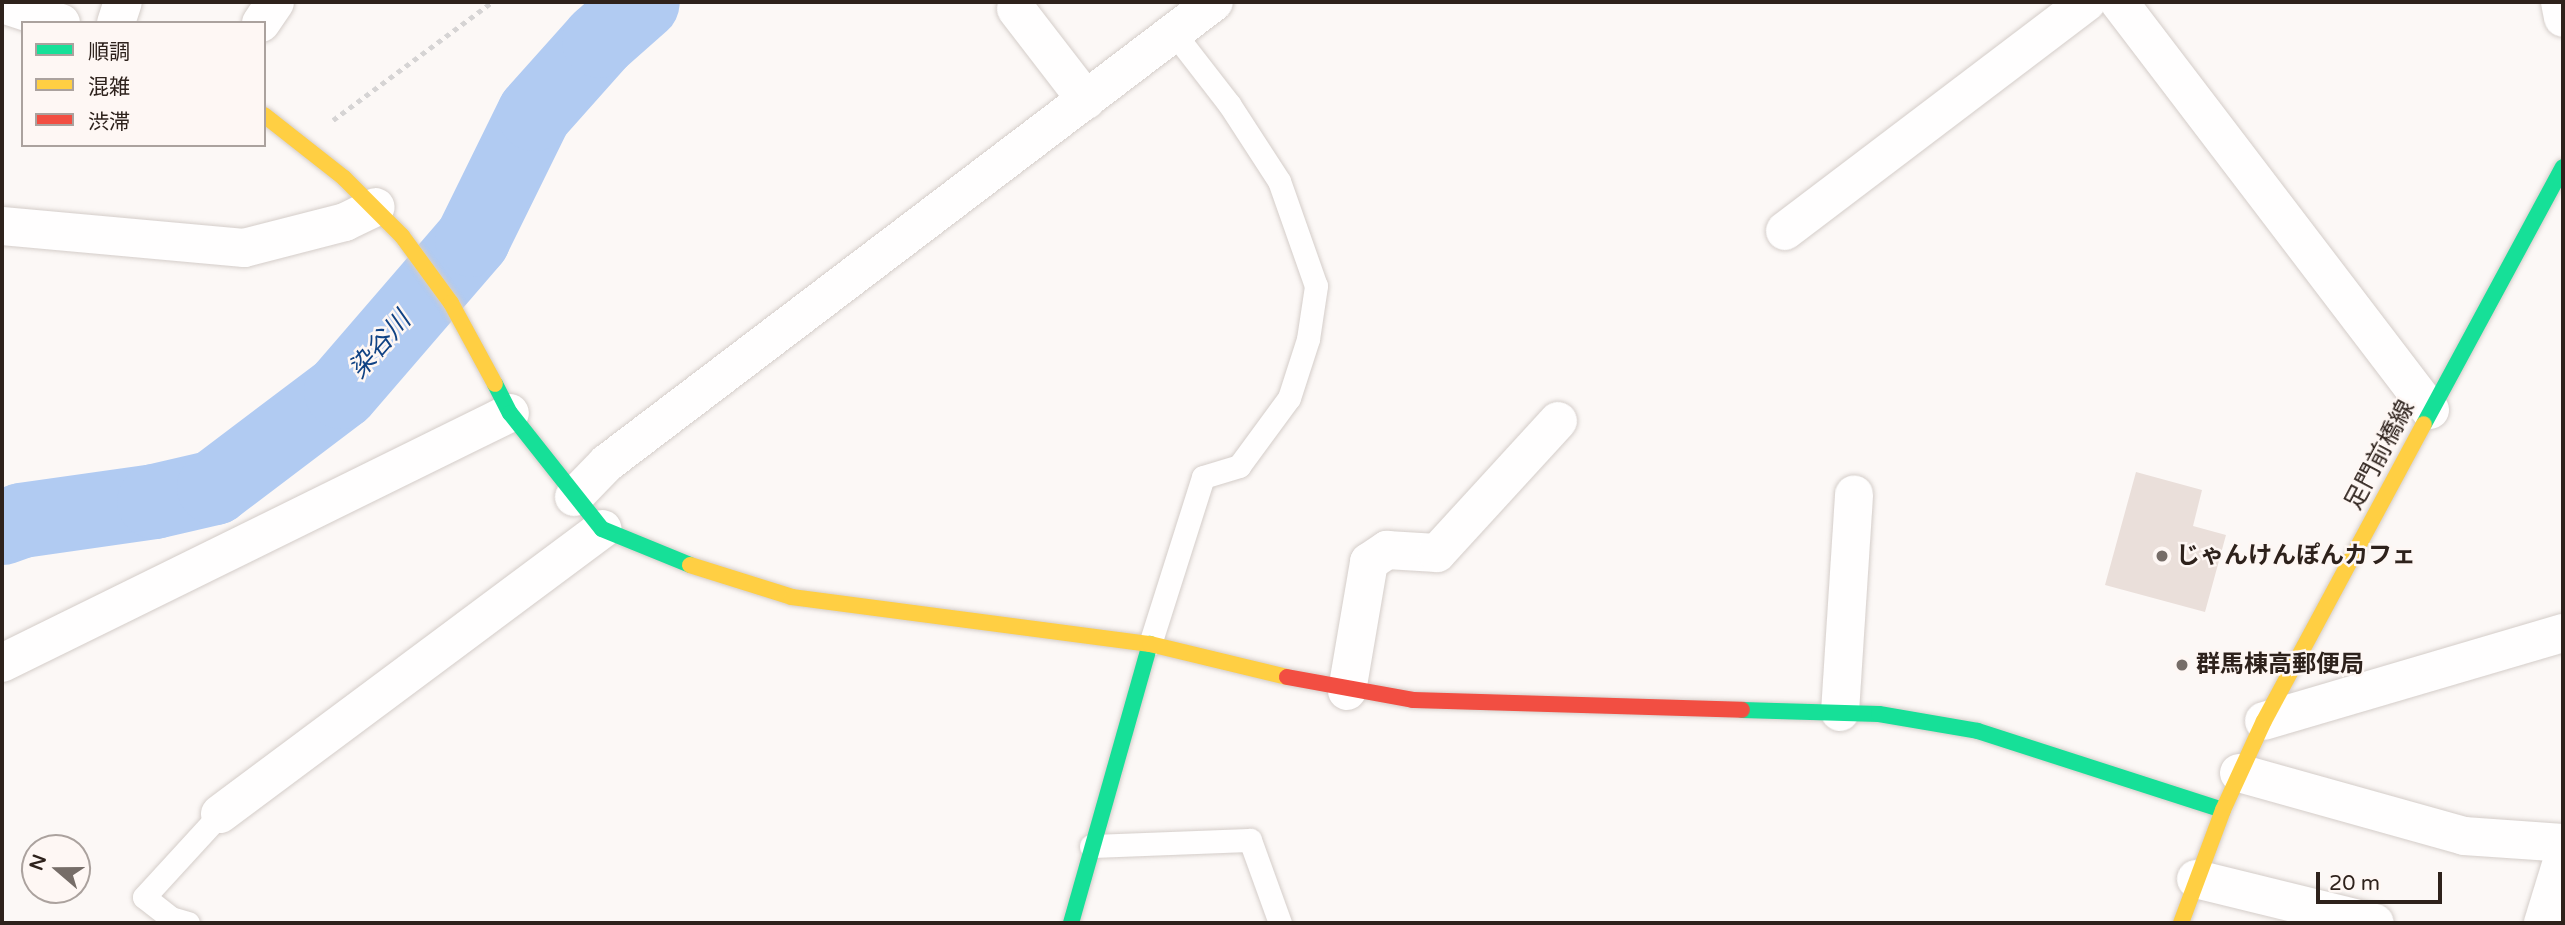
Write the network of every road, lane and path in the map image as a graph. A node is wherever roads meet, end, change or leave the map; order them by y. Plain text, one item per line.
1 (123, 2) edge
2 (275, 2) edge
3 (492, 2) edge
4 (1214, 2) edge
5 (2087, 2) edge
6 (2119, 2) edge
7 (2560, 2) edge
8 (2, 4) edge
9 (1016, 9) dead end
10 (2563, 18) edge
11 (55, 21) edge
12 (117, 21) edge
13 (262, 21) edge
14 (1174, 33) junction
15 (1086, 100) junction
16 (266, 117) edge
17 (306, 148) junction
18 (2563, 167) edge
19 (376, 207) junction
20 (2, 226) edge
21 (1785, 231) dead end
22 (2430, 410) junction
23 (510, 413) junction
24 (1558, 421) dead end
25 (1854, 494) dead end
26 (574, 497) junction
27 (602, 529) junction
28 (2563, 633) edge
29 (1150, 644) junction
30 (2, 663) edge
31 (1348, 691) junction
32 (1840, 712) junction
33 (2264, 721) junction
34 (2239, 773) junction
35 (2223, 810) junction
36 (220, 814) joint
37 (2563, 843) edge
38 (1091, 846) junction
39 (2563, 858) edge
40 (2196, 879) junction
41 (188, 923) edge
42 (1071, 923) edge
43 (1280, 923) edge
44 (2181, 923) edge
45 (2375, 923) edge
46 (2543, 923) edge

1 - 12 street
2 - 13 street
3 - 17 path
4 - 14 street
5 - 21 street
6 - 22 street
7 - 10 street
8 - 11 street
9 - 15 street
14 - 15 street
14 - 29 lane
15 - 26 street
16 - 17 street
17 - 19 street
18 - 22 street, 足門前橋線
19 - 20 street
19 - 23 street
22 - 33 street, 足門前橋線
23 - 26 street
23 - 30 street
24 - 31 street
25 - 32 street
26 - 27 street
27 - 29 street
27 - 36 street
28 - 33 street
29 - 31 street
29 - 38 street
31 - 32 street
32 - 35 street
33 - 34 street, 足門前橋線
34 - 35 street, 足門前橋線
34 - 37 street
35 - 40 street, 足門前橋線
36 - 41 lane
38 - 42 street
38 - 43 lane
39 - 46 street
40 - 44 street, 足門前橋線
40 - 45 street

